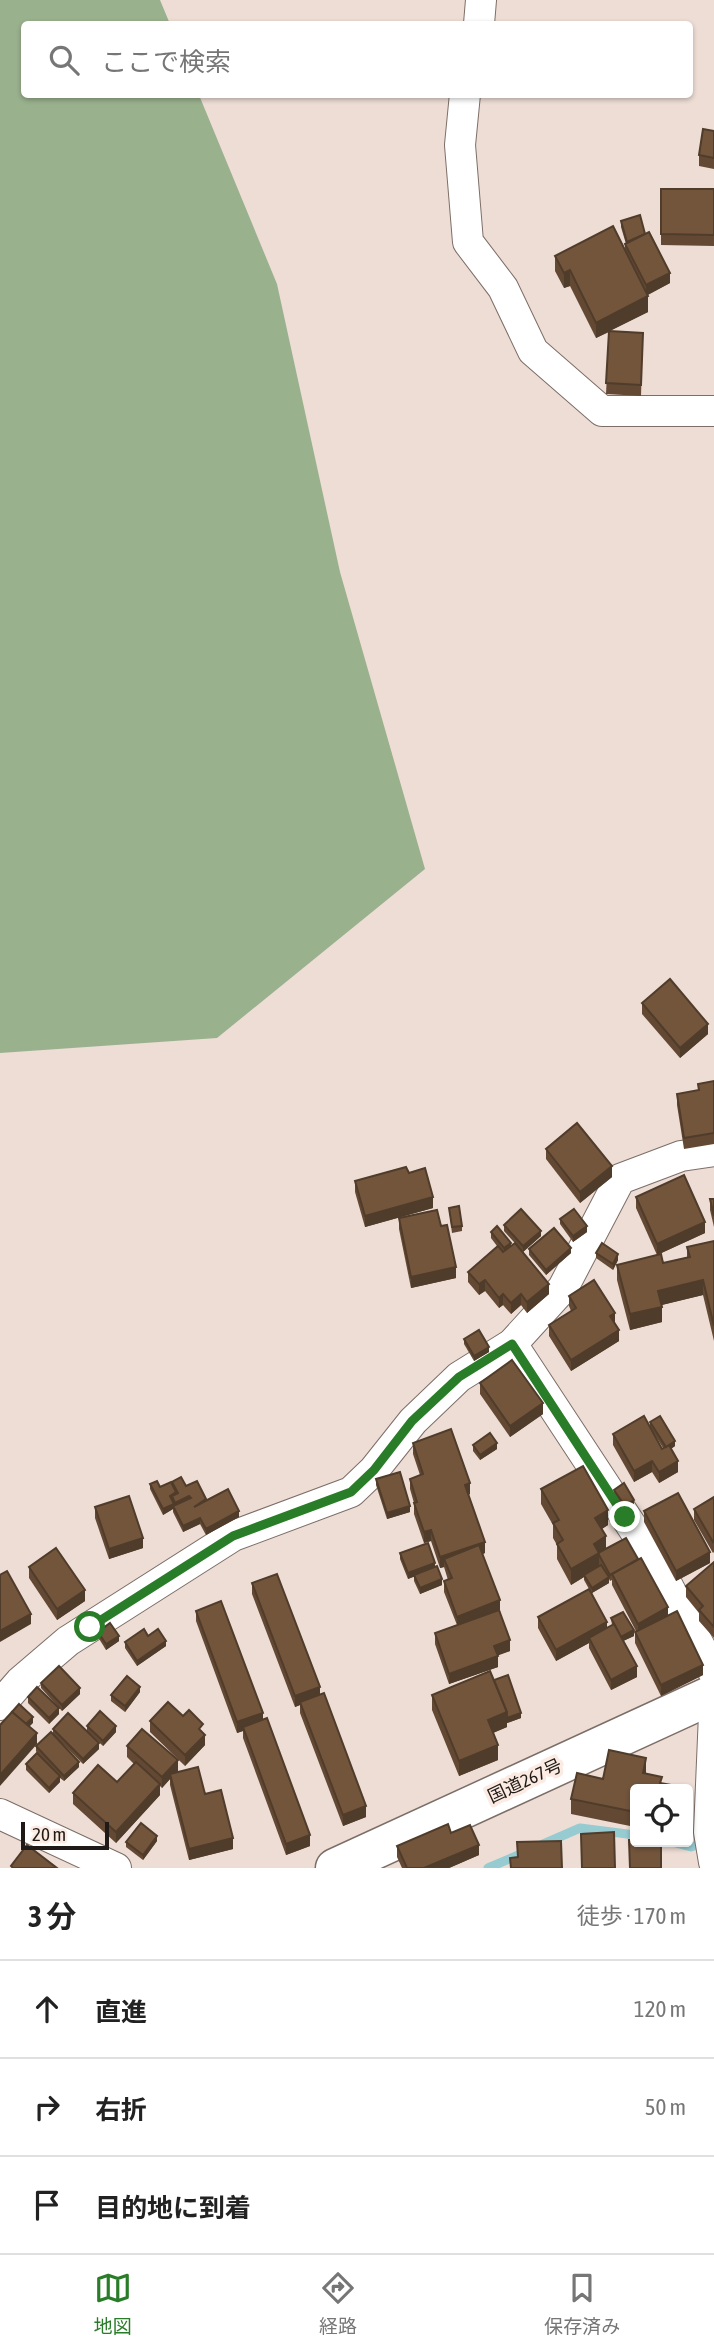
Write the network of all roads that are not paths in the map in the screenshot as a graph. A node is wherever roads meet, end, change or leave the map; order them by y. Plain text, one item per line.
1 (481, 0) edge
2 (478, 21) edge
3 (465, 98) edge
4 (714, 411) edge
5 (714, 1151) edge
6 (512, 1344) junction
7 (714, 1672) edge
8 (714, 1694) edge
9 (0, 1705) edge
10 (714, 1714) edge
11 (0, 1814) edge
12 (712, 1849) edge
13 (116, 1868) edge
14 (335, 1868) edge

1 - 2 street
3 - 4 street
5 - 6 street
6 - 7 street
6 - 9 street
8 - 14 highway, 国道267号
10 - 12 street
11 - 13 street

